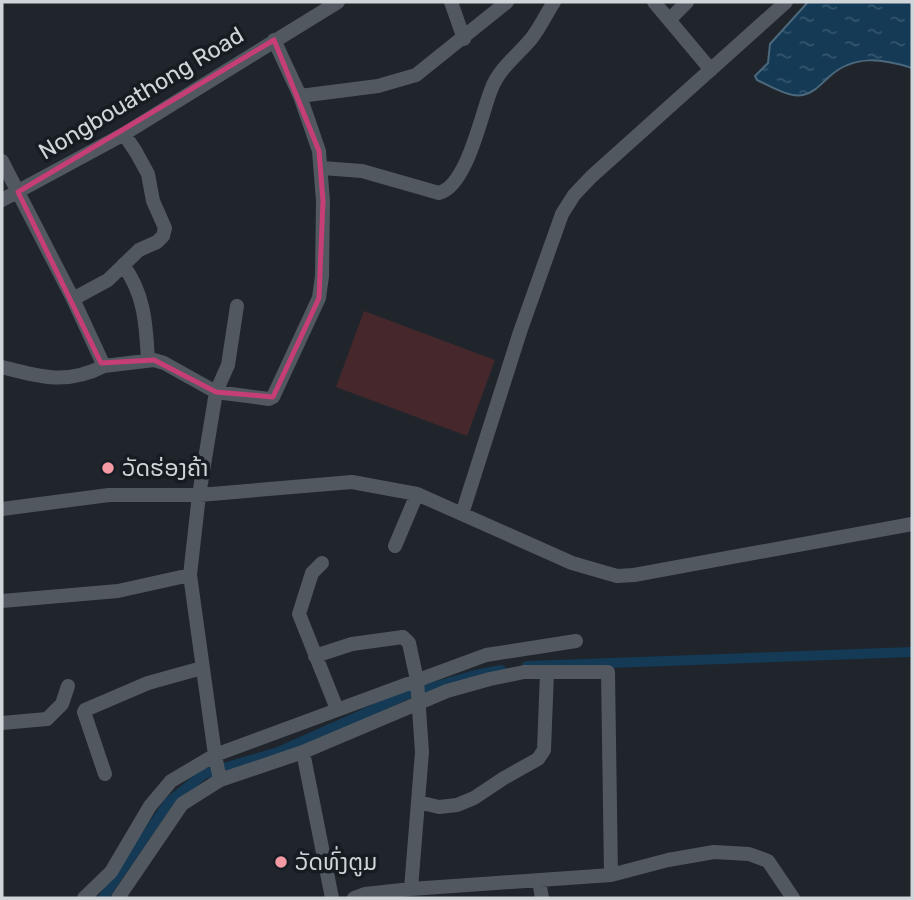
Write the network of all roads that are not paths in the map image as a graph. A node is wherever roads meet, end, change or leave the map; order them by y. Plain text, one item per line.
1 (338, 2) edge
2 (451, 2) edge
3 (507, 2) edge
4 (554, 2) edge
5 (654, 2) edge
6 (687, 2) edge
7 (786, 2) edge
8 (316, 7) edge
9 (669, 20) junction
10 (464, 39) junction
11 (274, 40) junction
12 (711, 70) junction
13 (300, 96) junction
14 (124, 134) junction
15 (2, 161) edge
16 (322, 168) junction
17 (18, 192) junction
18 (2, 200) edge
19 (123, 265) junction
20 (73, 299) junction
21 (237, 306) dead end
22 (148, 360) junction
23 (104, 366) junction
24 (2, 367) edge
25 (216, 392) junction
26 (417, 494) junction
27 (198, 495) junction
28 (2, 509) edge
29 (462, 514) junction
30 (912, 524) edge
31 (395, 546) dead end
32 (322, 563) dead end
33 (190, 575) junction
34 (2, 601) edge
35 (576, 641) dead end
36 (315, 656) junction
37 (202, 668) junction
38 (547, 672) junction
39 (68, 686) dead end
40 (417, 691) junction
41 (337, 709) junction
42 (2, 723) edge
43 (303, 752) junction
44 (215, 755) junction
45 (105, 774) dead end
46 (220, 780) junction
47 (418, 803) junction
48 (611, 875) junction
49 (539, 881) junction
50 (411, 889) junction
51 (84, 898) edge
52 (118, 898) edge
53 (332, 898) edge
54 (354, 898) edge
55 (542, 898) edge
56 (793, 898) edge

1 - 8 street, Nongbouathong Road
2 - 10 street
3 - 10 street
4 - 16 street
5 - 9 street
6 - 9 street
7 - 12 street
8 - 11 street, Nongbouathong Road
9 - 12 street
10 - 13 street
11 - 13 street
11 - 14 street, Nongbouathong Road
12 - 29 street
13 - 16 street
14 - 17 street, Nongbouathong Road
14 - 19 street
15 - 17 street
16 - 25 street
17 - 18 street, Nongbouathong Road
17 - 20 street
19 - 20 street
19 - 22 street
20 - 23 street
21 - 25 street
22 - 23 street
22 - 25 street
23 - 24 street
25 - 27 street
26 - 27 street
26 - 29 street
26 - 31 street
27 - 28 street
27 - 33 street
29 - 30 street
32 - 36 street
33 - 34 street
33 - 37 street
35 - 40 street
36 - 40 street
36 - 41 street
37 - 44 street
37 - 45 street
38 - 40 street
38 - 47 street
38 - 48 street
39 - 42 street
40 - 41 street
40 - 43 street
40 - 47 street
41 - 44 street
43 - 46 street
43 - 53 street
44 - 46 street
44 - 51 street
46 - 52 street
47 - 50 street
48 - 49 street
48 - 56 street
49 - 50 street
49 - 55 street
50 - 54 street

